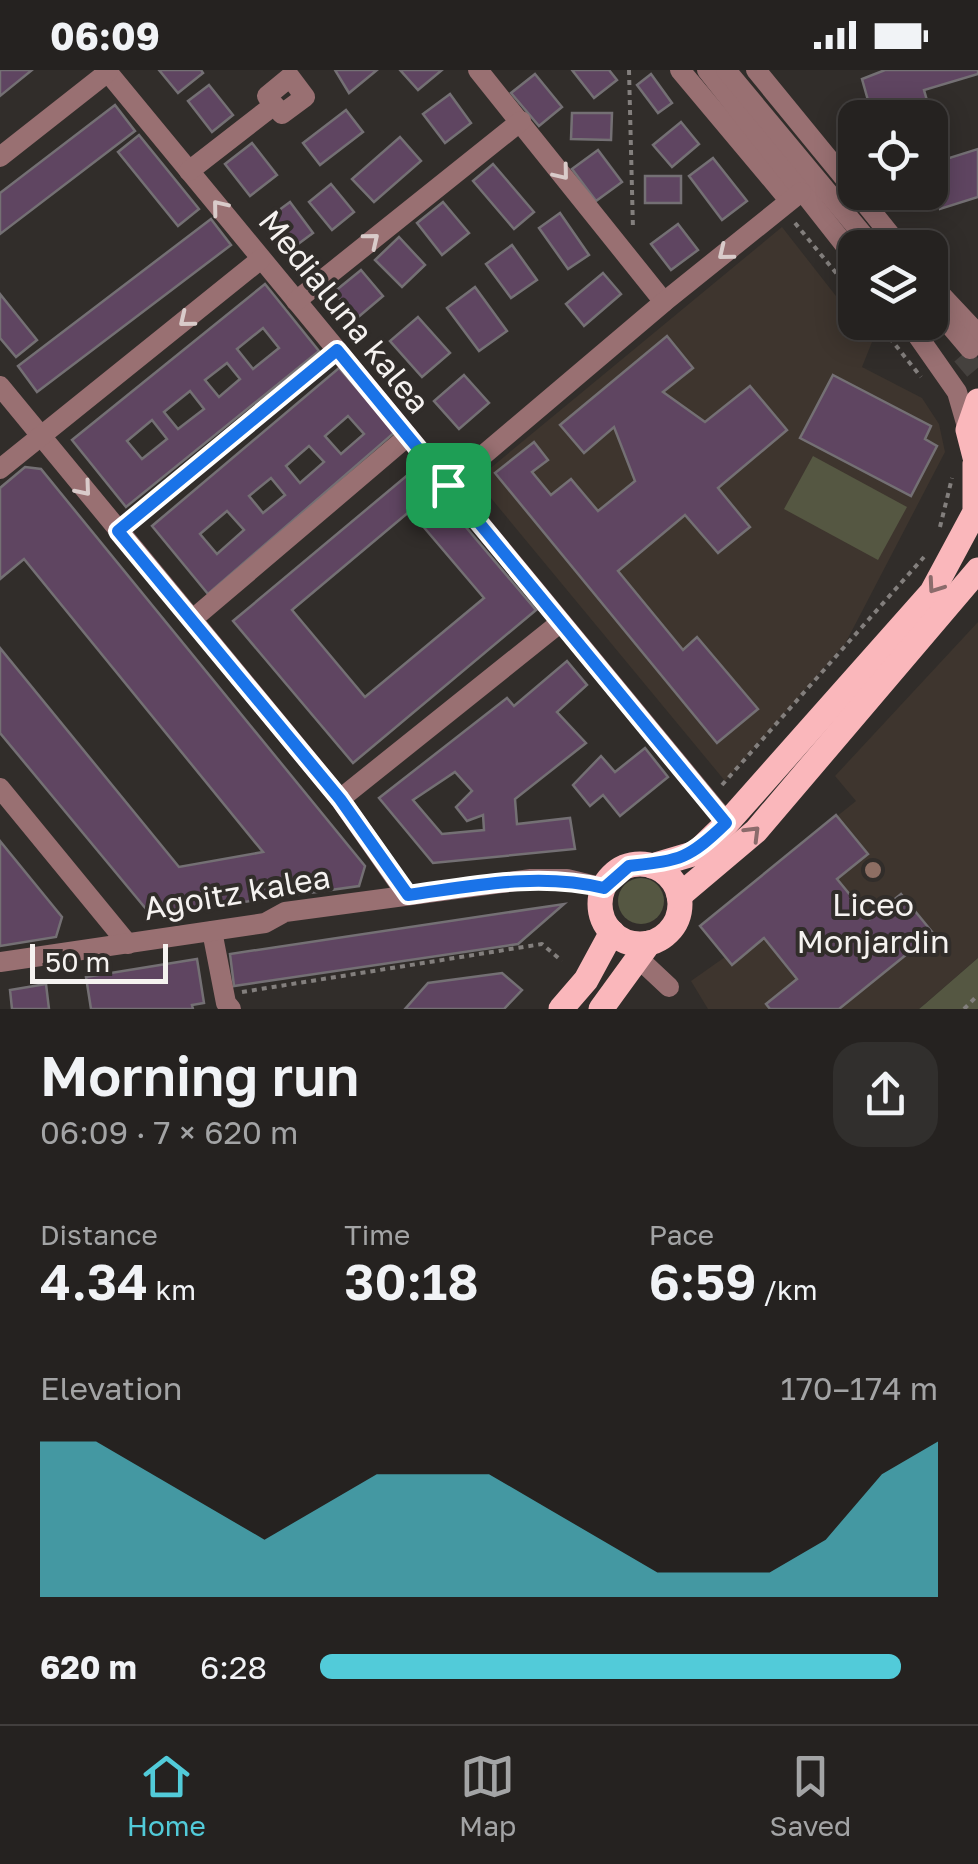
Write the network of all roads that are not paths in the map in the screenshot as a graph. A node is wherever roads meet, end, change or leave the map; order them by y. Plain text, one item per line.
1 (478, 70) edge
2 (680, 70) edge
3 (708, 70) edge
4 (726, 70) edge
5 (740, 70) edge
6 (756, 70) edge
7 (107, 71) edge
8 (274, 105) dead end
9 (521, 121) junction
10 (0, 157) edge
11 (838, 170) edge
12 (189, 171) junction
13 (792, 201) junction
14 (870, 210) edge
15 (859, 230) edge
16 (871, 230) edge
17 (887, 230) edge
18 (838, 243) edge
19 (262, 258) junction
20 (296, 301) junction
21 (664, 302) junction
22 (948, 311) edge
23 (948, 321) edge
24 (948, 330) edge
25 (921, 340) edge
26 (970, 346) edge
27 (0, 386) edge
28 (978, 401) edge
29 (968, 430) junction
30 (408, 436) junction
31 (40, 437) junction
32 (968, 468) edge
33 (0, 470) edge
34 (448, 485) junction
35 (978, 570) edge
36 (194, 618) junction
37 (561, 622) junction
38 (0, 788) edge
39 (340, 799) junction
40 (726, 823) junction
41 (652, 866) junction
42 (604, 888) junction
43 (408, 895) junction
44 (679, 896) junction
45 (212, 931) junction
46 (612, 932) junction
47 (128, 944) junction
48 (644, 951) junction
49 (0, 962) edge
50 (669, 987) dead end
51 (228, 1006) edge
52 (561, 1009) edge
53 (601, 1009) edge

1 - 9 street
2 - 13 street
3 - 13 street
4 - 15 street
5 - 16 street
6 - 11 street
7 - 10 street
7 - 12 street, Medialuna kalea
8 - 12 street
20 -> 9 street
9 -> 21 street
19 -> 12 street, Medialuna kalea
13 - 18 street
13 -> 21 street
14 - 17 street
19 - 20 street, Medialuna kalea
19 -> 31 street
20 - 30 street, Medialuna kalea
21 - 34 street
22 - 26 street
23 - 26 street
24 - 26 street
25 - 29 street
27 - 31 street
28 - 29 main road
29 - 32 main road
30 - 34 street, Medialuna kalea
30 - 36 street
31 - 33 street
31 -> 36 street
32 -> 40 main road
34 - 37 street, Medialuna kalea
44 -> 35 main road
36 - 39 street
37 - 39 street
37 - 40 street, Medialuna kalea
38 - 47 street
39 - 43 street
40 - 41 main road
41 - 42 main road
41 - 44 main road
42 - 43 street, Agoitz kalea
42 - 46 main road
43 - 45 street, Agoitz kalea
44 - 48 main road
45 - 47 street, Agoitz kalea
45 - 51 street
46 - 48 main road
46 - 52 main road
47 - 49 street, Agoitz kalea
48 - 50 street
48 - 53 main road

